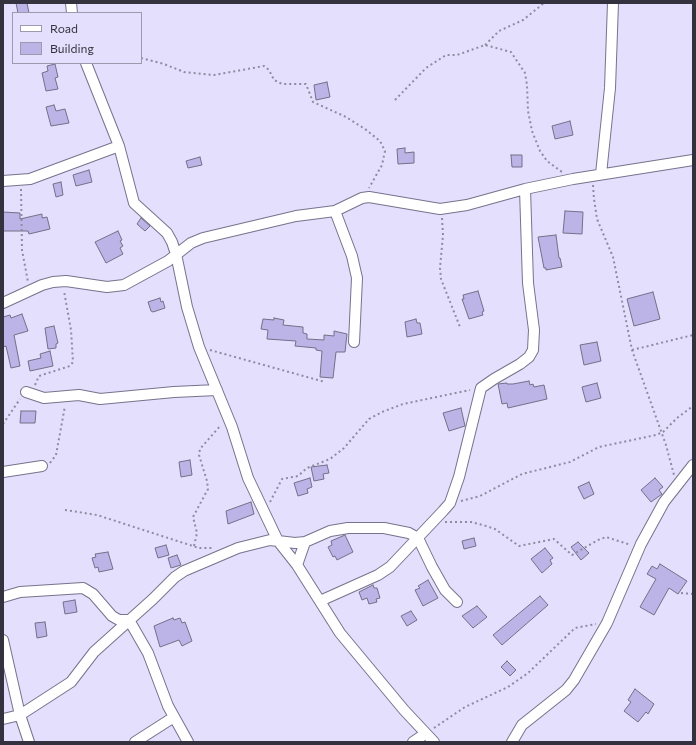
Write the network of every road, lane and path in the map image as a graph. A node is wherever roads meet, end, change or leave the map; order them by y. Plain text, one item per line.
1 (544, 3) edge
2 (613, 3) edge
3 (485, 45) junction
4 (142, 58) edge
5 (86, 64) edge
6 (395, 100) dead end
7 (119, 146) junction
8 (693, 160) edge
9 (597, 175) junction
10 (573, 179) junction
11 (18, 180) junction
12 (3, 181) edge
13 (525, 189) junction
14 (369, 197) junction
15 (440, 209) junction
16 (335, 211) junction
17 (176, 254) junction
18 (62, 282) junction
19 (24, 293) junction
20 (3, 303) edge
21 (460, 327) dead end
22 (693, 335) edge
23 (354, 342) dead end
24 (199, 347) junction
25 (632, 350) junction
26 (325, 382) dead end
27 (481, 388) junction
28 (217, 390) junction
29 (26, 392) junction
30 (65, 396) junction
31 (693, 406) edge
32 (226, 410) junction
33 (3, 424) edge
34 (661, 433) junction
35 (693, 465) edge
36 (42, 466) joint
37 (3, 472) edge
38 (677, 486) junction
39 (450, 503) junction
40 (66, 510) dead end
41 (266, 514) junction
42 (432, 523) junction
43 (418, 538) junction
44 (278, 541) junction
45 (305, 542) junction
46 (194, 546) junction
47 (215, 548) dead end
48 (639, 548) junction
49 (297, 565) junction
50 (681, 593) dead end
51 (693, 594) edge
52 (3, 597) edge
53 (320, 601) junction
54 (457, 602) dead end
55 (129, 620) junction
56 (607, 623) junction
57 (3, 640) edge
58 (20, 715) junction
59 (174, 717) junction
60 (3, 719) edge
61 (425, 734) junction
62 (30, 742) edge
63 (135, 742) edge
64 (188, 742) edge
65 (413, 742) edge
66 (434, 742) edge
67 (512, 742) edge

1 - 3 path
2 - 9 street
3 - 6 path
3 - 10 path
4 - 14 path
5 - 7 street
7 - 11 street
7 - 17 street
8 - 9 street
9 - 10 street
9 - 25 path
10 - 13 street
11 - 12 street
11 - 19 path
13 - 15 street
13 - 27 street
14 - 15 street
14 - 16 street
15 - 21 path
16 - 17 street
16 - 23 street
17 - 18 street
17 - 24 street
18 - 19 street
18 - 29 path
19 - 20 street
22 - 25 path
24 - 26 path
24 - 28 street
25 - 34 path
27 - 39 street
27 - 41 path
28 - 30 street
28 - 32 street
29 - 30 street
29 - 33 path
30 - 36 path
31 - 34 path
32 - 41 street
32 - 46 path
34 - 38 path
34 - 39 path
35 - 38 street
36 - 37 street
38 - 48 street
39 - 42 street
40 - 46 path
41 - 44 street
42 - 43 street
42 - 48 path
43 - 45 street
43 - 53 street
43 - 54 street
44 - 45 street
44 - 49 street
44 - 55 street
45 - 49 street
46 - 47 path
48 - 56 street
49 - 53 street
50 - 51 path
52 - 55 street
53 - 61 street
55 - 58 street
55 - 59 street
56 - 61 path
56 - 67 street
57 - 58 street
58 - 60 street
58 - 62 street
59 - 63 street
59 - 64 street
61 - 65 street
61 - 66 street

